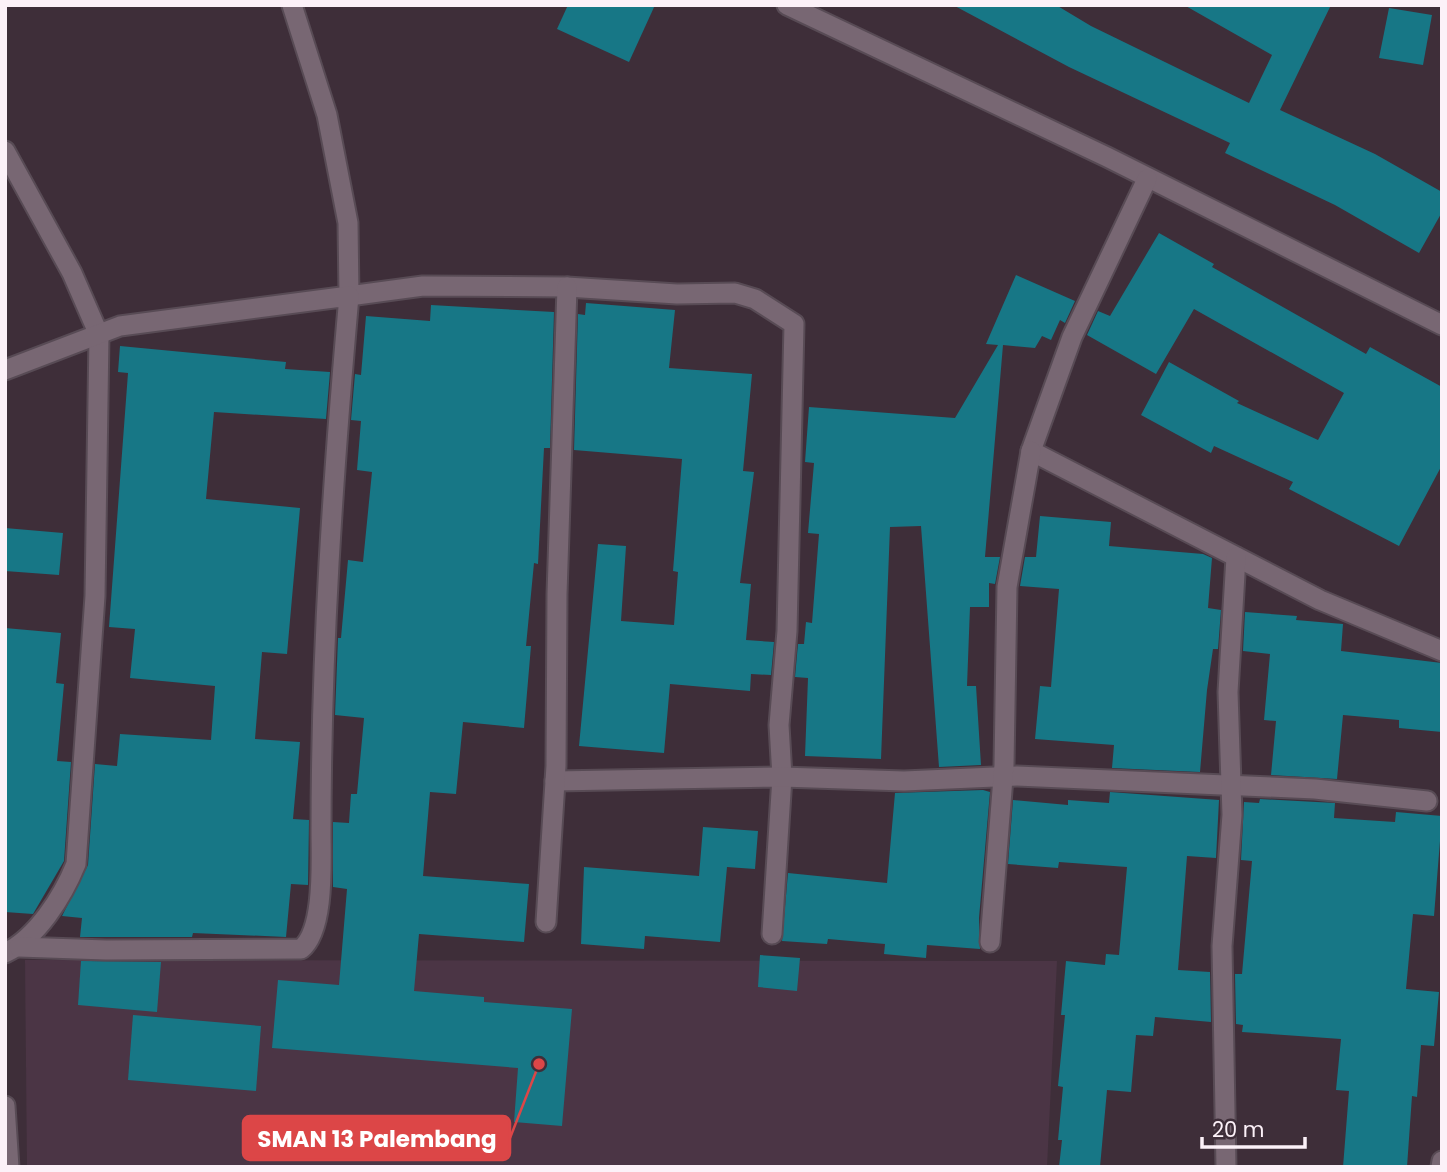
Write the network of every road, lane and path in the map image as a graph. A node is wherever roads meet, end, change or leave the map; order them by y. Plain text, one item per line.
1 (292, 5) edge
2 (787, 5) edge
3 (8, 162) edge
4 (1147, 179) junction
5 (567, 287) junction
6 (349, 296) junction
7 (1442, 325) edge
8 (99, 335) junction
9 (5, 370) edge
10 (1031, 451) junction
11 (1236, 557) junction
12 (1442, 651) edge
13 (782, 777) junction
14 (1003, 777) junction
15 (555, 781) junction
16 (1231, 786) junction
17 (1427, 801) dead end
18 (546, 922) dead end
19 (772, 934) dead end
20 (990, 942) dead end
21 (12, 950) edge
22 (5, 1106) edge
23 (1442, 1161) edge
24 (9, 1167) edge
25 (1226, 1167) edge
26 (1441, 1167) edge

1 - 6 street
2 - 4 street
3 - 8 street
4 - 7 street
4 - 10 street
5 - 6 street
5 - 13 street
5 - 15 street
6 - 8 street
6 - 21 street
8 - 9 street
8 - 21 street
10 - 11 street
10 - 14 street
11 - 12 street
11 - 16 street
13 - 14 street
13 - 15 street
13 - 19 street
14 - 16 street
14 - 20 street
15 - 18 street
16 - 17 street
16 - 25 street
22 - 24 street
23 - 26 street

